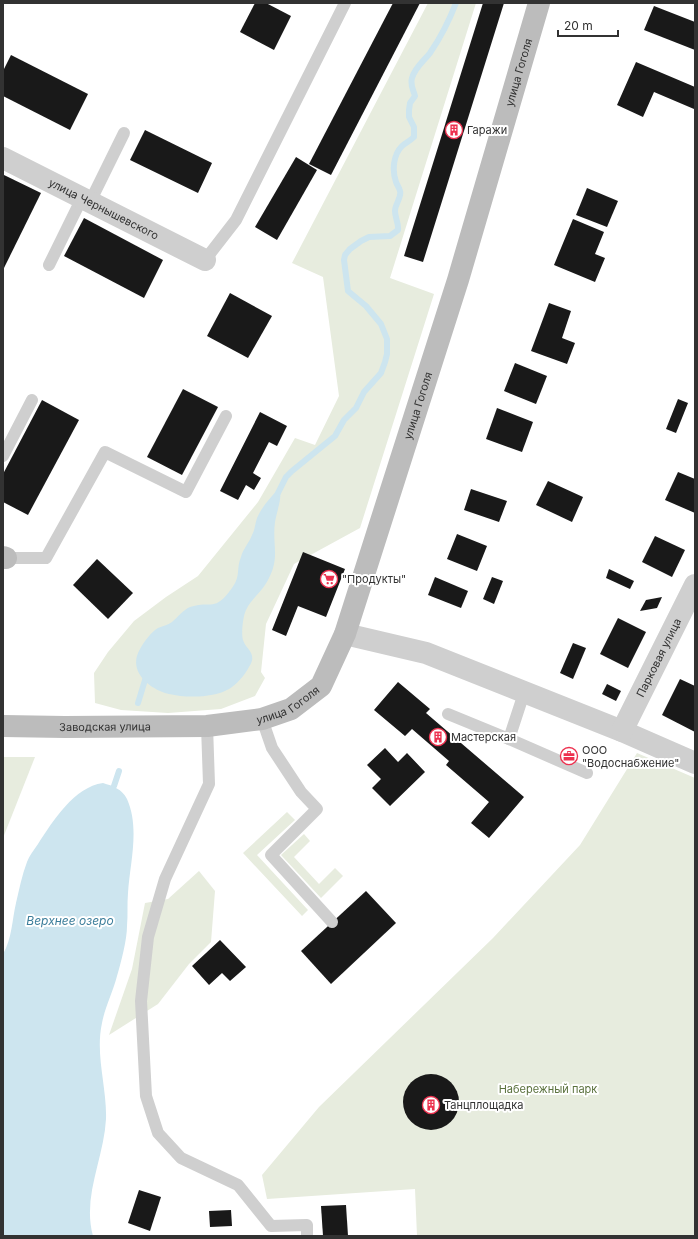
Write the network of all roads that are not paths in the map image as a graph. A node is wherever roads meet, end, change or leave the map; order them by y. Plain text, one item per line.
1 (345, 3) edge
2 (538, 3) edge
3 (124, 133) dead end
4 (3, 158) edge
5 (86, 200) junction
6 (205, 260) joint
7 (49, 265) dead end
8 (32, 400) dead end
9 (226, 416) dead end
10 (3, 456) edge
11 (4, 557) edge
12 (695, 585) edge
13 (345, 634) junction
14 (524, 693) junction
15 (448, 714) dead end
16 (262, 719) junction
17 (3, 726) edge
18 (207, 726) junction
19 (622, 731) junction
20 (509, 740) junction
21 (695, 763) edge
22 (587, 773) dead end
23 (332, 922) dead end
24 (275, 1231) edge
25 (307, 1236) edge

1 - 6 lane
2 - 13 main road, улица Гоголя
3 - 5 lane
4 - 5 street, улица Чернышевского
5 - 6 street, улица Чернышевского
5 - 7 lane
8 - 10 lane
9 - 11 lane
12 - 19 street, Парковая улица
13 - 14 street
13 - 16 main road, улица Гоголя
14 - 19 street
14 - 20 lane
15 - 20 lane
16 - 18 main road, улица Гоголя
16 - 23 lane
17 - 18 main road, Заводская улица
18 - 24 lane
19 - 21 street
20 - 22 lane
24 - 25 lane

